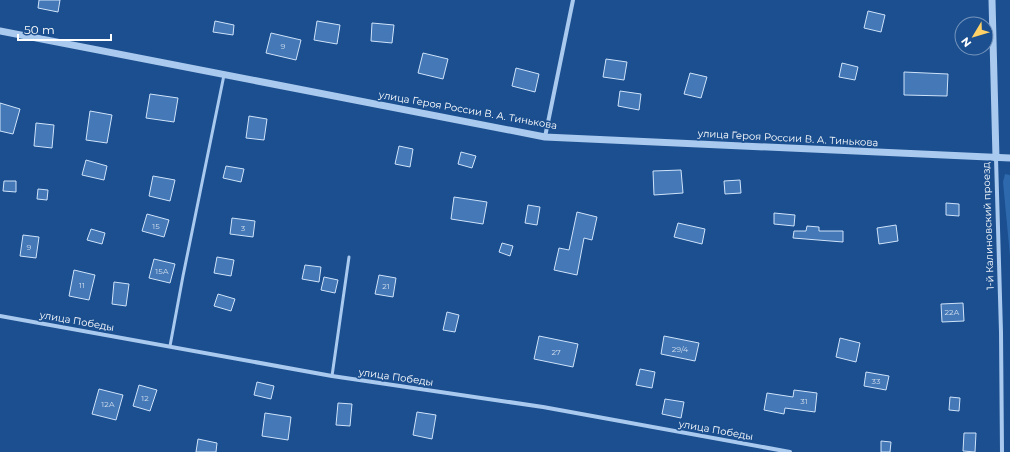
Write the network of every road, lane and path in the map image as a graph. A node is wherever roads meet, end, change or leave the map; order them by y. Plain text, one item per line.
1 (574, 0) edge
2 (992, 0) edge
3 (0, 31) edge
4 (224, 74) junction
5 (546, 137) junction
6 (996, 158) junction
7 (1010, 158) edge
8 (350, 257) dead end
9 (0, 316) edge
10 (170, 346) junction
11 (332, 376) junction
12 (790, 452) edge
13 (1002, 452) edge

1 - 5 street
2 - 6 street, 1-й Калиновский проезд
3 - 4 street, улица Героя России В. А. Тинькова
4 - 5 street, улица Героя России В. А. Тинькова
4 - 10 lane
5 - 6 street, улица Героя России В. А. Тинькова
6 - 7 street, улица Героя России В. А. Тинькова
6 - 13 street, 1-й Калиновский проезд
8 - 11 lane
9 - 10 street, улица Победы
10 - 11 street, улица Победы
11 - 12 street, улица Победы

